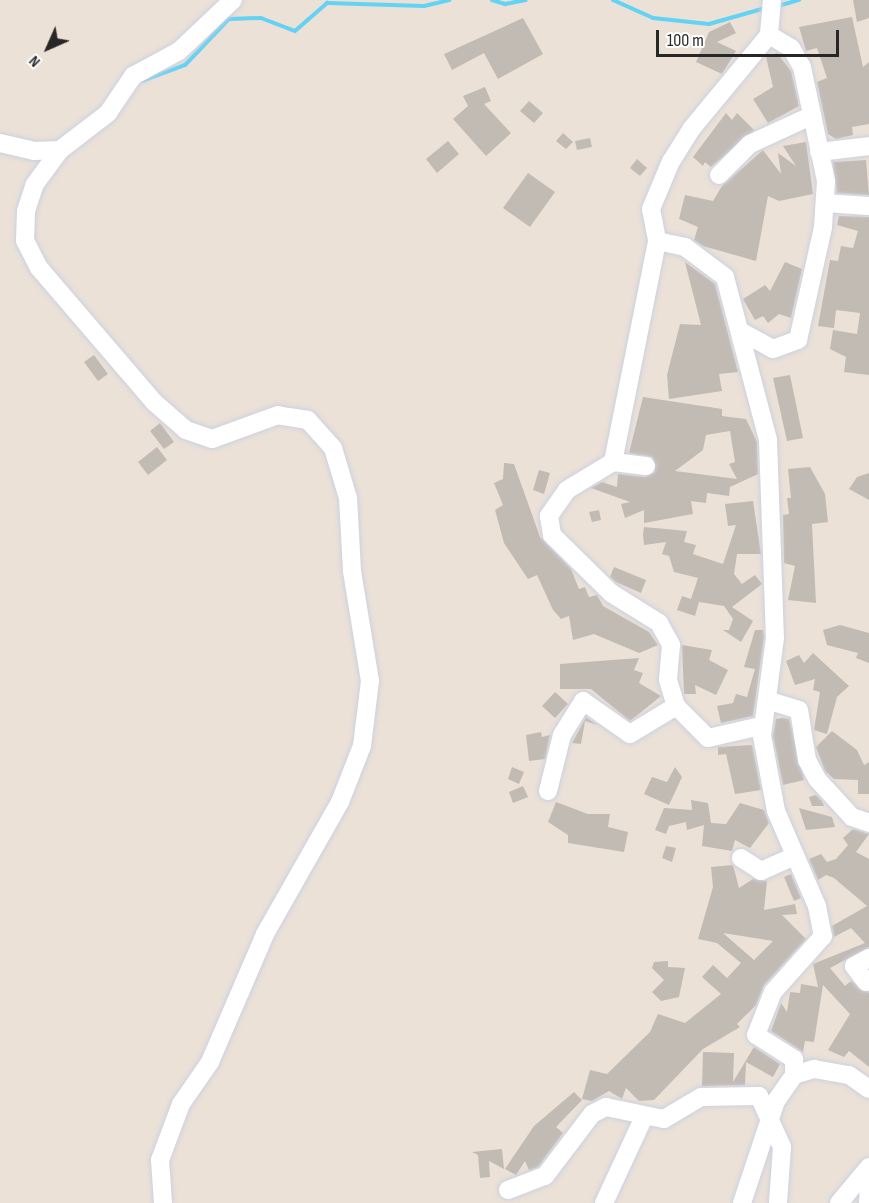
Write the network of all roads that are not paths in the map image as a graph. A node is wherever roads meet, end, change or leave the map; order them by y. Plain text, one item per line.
1 (234, 0) edge
2 (772, 8) edge
3 (769, 35) junction
4 (811, 116) junction
5 (0, 143) edge
6 (869, 146) edge
7 (60, 150) junction
8 (819, 152) junction
9 (719, 175) dead end
10 (825, 203) junction
11 (869, 206) edge
12 (657, 241) junction
13 (742, 332) junction
14 (613, 462) junction
15 (646, 466) dead end
16 (680, 628) dead end
17 (671, 645) junction
18 (770, 701) junction
19 (676, 706) junction
20 (761, 726) junction
21 (548, 791) dead end
22 (869, 823) edge
23 (794, 856) junction
24 (741, 858) dead end
25 (869, 958) edge
26 (866, 982) dead end
27 (794, 1075) junction
28 (869, 1089) edge
29 (643, 1119) junction
30 (771, 1120) junction
31 (868, 1175) edge
32 (508, 1190) dead end
33 (163, 1203) edge
34 (604, 1203) edge
35 (742, 1203) edge
36 (778, 1203) edge
37 (839, 1203) edge
38 (868, 1203) edge

1 - 7 street
2 - 3 street
3 - 4 street
3 - 12 street
4 - 8 street
4 - 9 street
5 - 7 street
6 - 8 street
7 - 33 street
8 - 10 street
10 - 11 street
10 - 13 street
12 - 13 street
12 - 14 street
13 - 18 street
14 - 15 street
14 - 17 street
16 - 17 street
17 - 19 street
18 - 20 street
18 - 22 street
19 - 20 street
19 - 21 street
20 - 23 street
23 - 24 street
23 - 27 street
25 - 26 street
27 - 28 street
27 - 30 street
29 - 30 street
29 - 32 street
29 - 34 street
30 - 35 street
30 - 36 street
31 - 37 street
31 - 38 street

